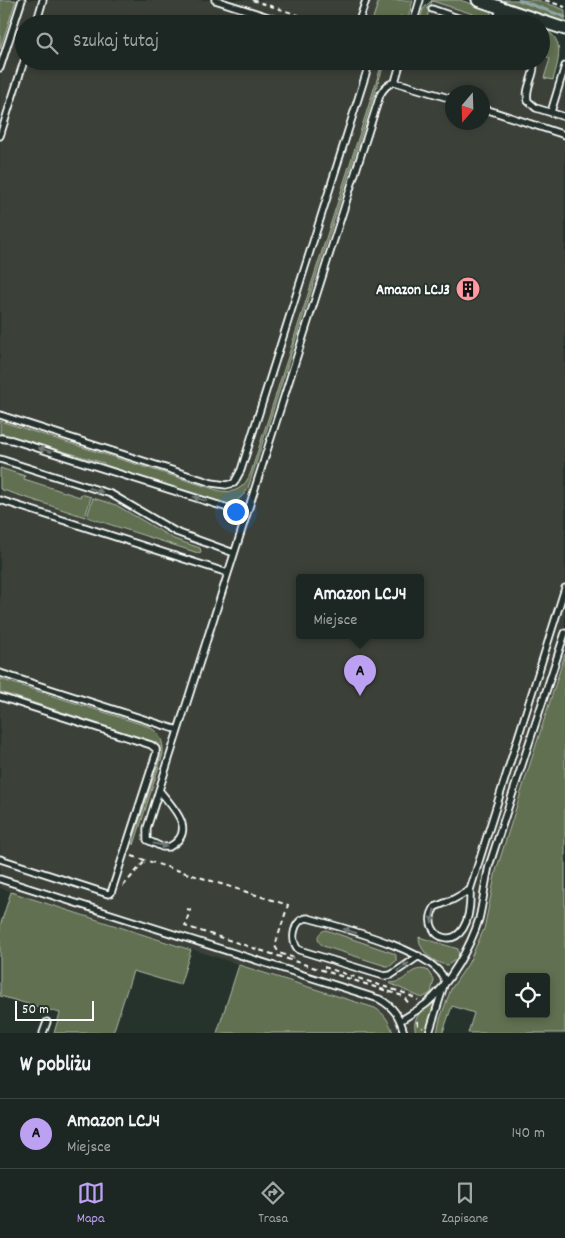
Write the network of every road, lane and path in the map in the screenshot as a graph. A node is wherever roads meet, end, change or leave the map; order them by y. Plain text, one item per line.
1 (22, 0) edge
2 (43, 0) edge
3 (215, 0) edge
4 (252, 0) edge
5 (366, 0) edge
6 (420, 0) edge
7 (478, 0) edge
8 (545, 0) edge
9 (501, 7) junction
10 (565, 7) edge
11 (432, 10) dead end
12 (17, 15) edge
13 (39, 15) edge
14 (262, 15) edge
15 (298, 15) edge
16 (361, 15) edge
17 (416, 15) edge
18 (447, 15) edge
19 (498, 15) edge
20 (524, 15) edge
21 (15, 22) edge
22 (550, 24) edge
23 (565, 29) edge
24 (565, 66) edge
25 (0, 68) edge
26 (21, 70) edge
27 (367, 70) edge
28 (398, 70) edge
29 (534, 70) edge
30 (395, 82) junction
31 (445, 97) edge
32 (490, 111) edge
33 (551, 112) junction
34 (565, 117) edge
35 (565, 135) edge
36 (0, 136) edge
37 (0, 415) edge
38 (0, 438) edge
39 (0, 459) edge
40 (0, 500) edge
41 (247, 514) junction
42 (234, 553) junction
43 (228, 573) junction
44 (565, 588) edge
45 (565, 632) edge
46 (0, 673) edge
47 (0, 697) edge
48 (178, 730) junction
49 (159, 790) junction
50 (0, 859) edge
51 (0, 879) edge
52 (470, 890) junction
53 (418, 956) junction
54 (445, 982) junction
55 (400, 1021) junction
56 (47, 1022) dead end
57 (43, 1033) edge
58 (404, 1033) edge
59 (429, 1033) edge

1 - 12 lane
2 - 13 lane
3 - 14 lane
4 - 15 path
5 - 16 lane
6 - 17 lane
7 - 9 street
8 - 10 path
9 - 19 lane
9 - 20 street
11 - 18 lane
21 - 25 lane
22 - 23 street
24 - 33 lane
26 - 36 lane
27 - 37 lane
28 - 30 lane
29 - 33 lane
30 - 31 lane
30 - 41 lane
32 - 35 lane
33 - 34 lane
41 -> 38 lane
39 -> 42 lane
40 - 43 lane
41 - 42 lane
42 - 43 lane
43 - 48 lane
44 - 52 lane
45 - 54 lane
46 - 48 lane
47 - 50 lane
48 - 49 lane
49 -> 49 lane
51 - 55 lane
52 -> 52 lane
53 -> 53 lane
53 - 54 lane
54 - 55 lane
54 - 59 lane
55 - 58 lane
56 - 57 lane

